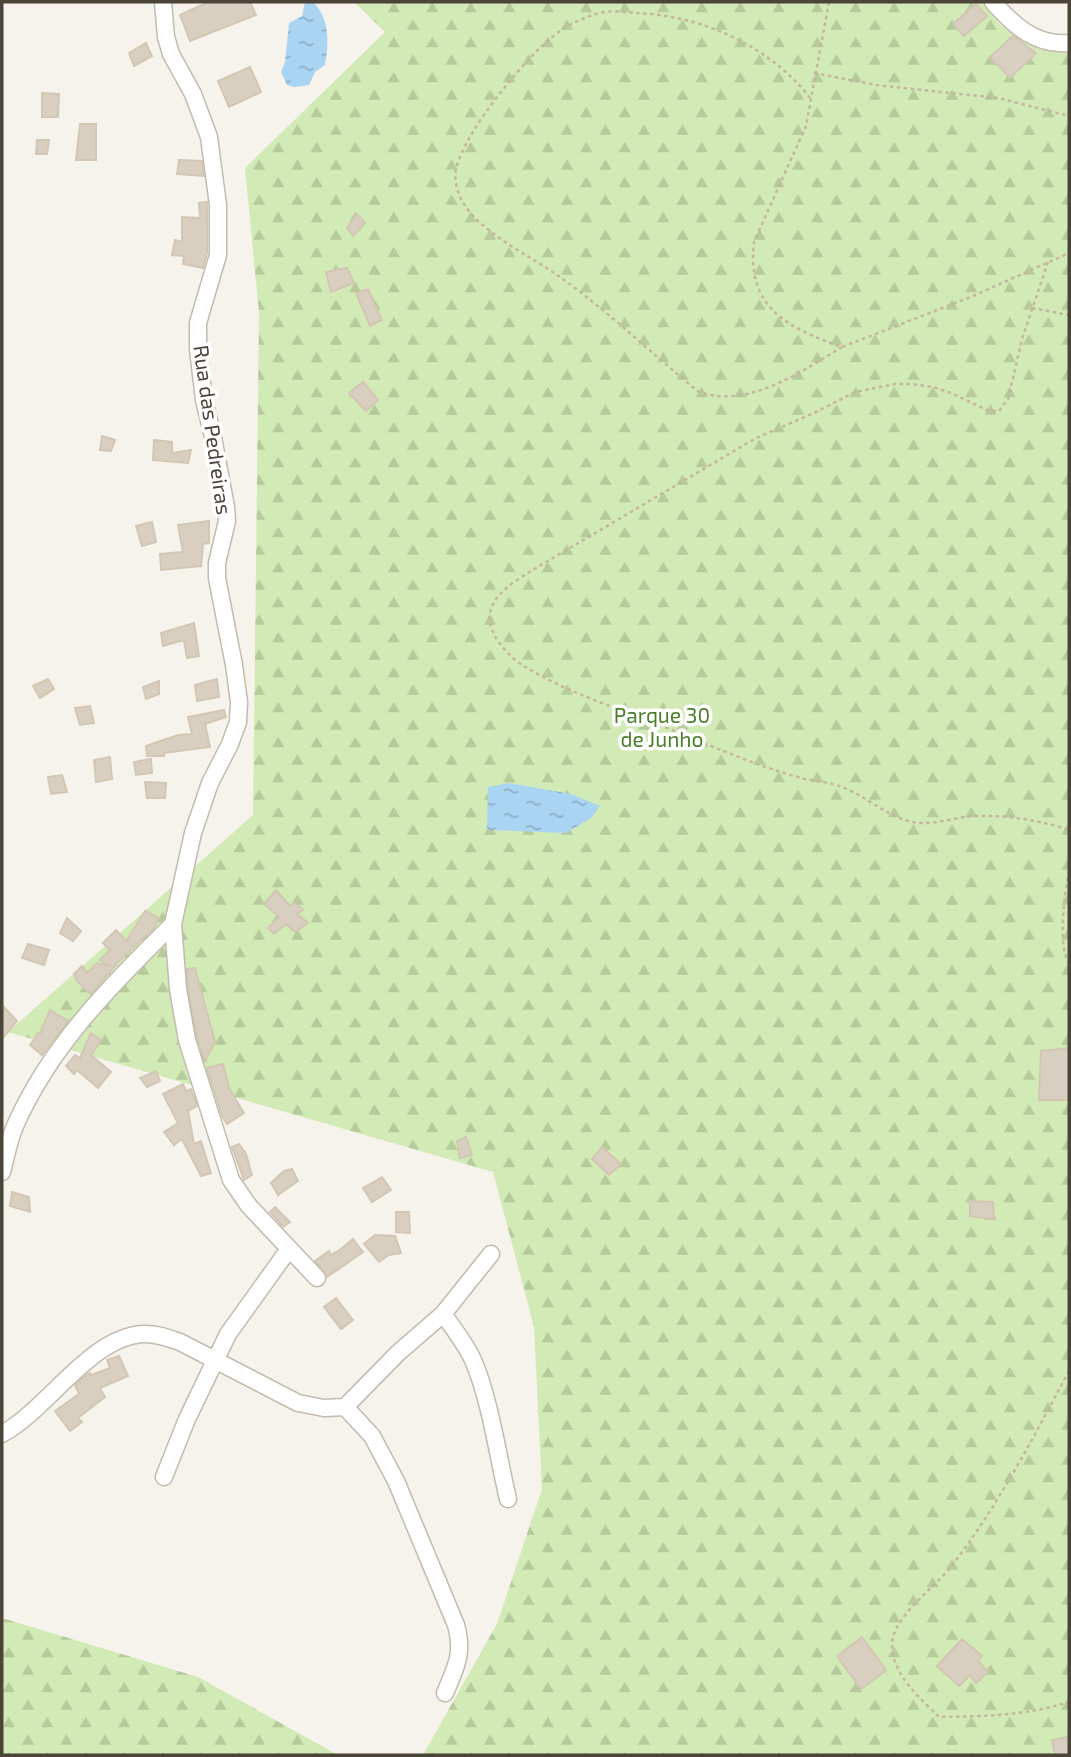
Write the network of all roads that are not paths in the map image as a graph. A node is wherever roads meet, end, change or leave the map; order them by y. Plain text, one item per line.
1 (163, 2) edge
2 (993, 2) edge
3 (1069, 43) edge
4 (173, 924) junction
5 (2, 1172) edge
6 (289, 1249) junction
7 (491, 1254) dead end
8 (317, 1278) dead end
9 (443, 1314) junction
10 (215, 1359) junction
11 (345, 1407) junction
12 (2, 1434) edge
13 (164, 1477) dead end
14 (508, 1499) dead end
15 (445, 1693) dead end

1 - 4 street, Rua das Pedreiras
2 - 3 street
4 - 5 street
4 - 6 street, Rua das Pedreiras
6 - 8 street, Rua das Pedreiras
6 - 10 street
7 - 9 street
9 - 11 street
9 - 14 street
10 - 11 street
10 - 12 street
10 - 13 street
11 - 15 street

